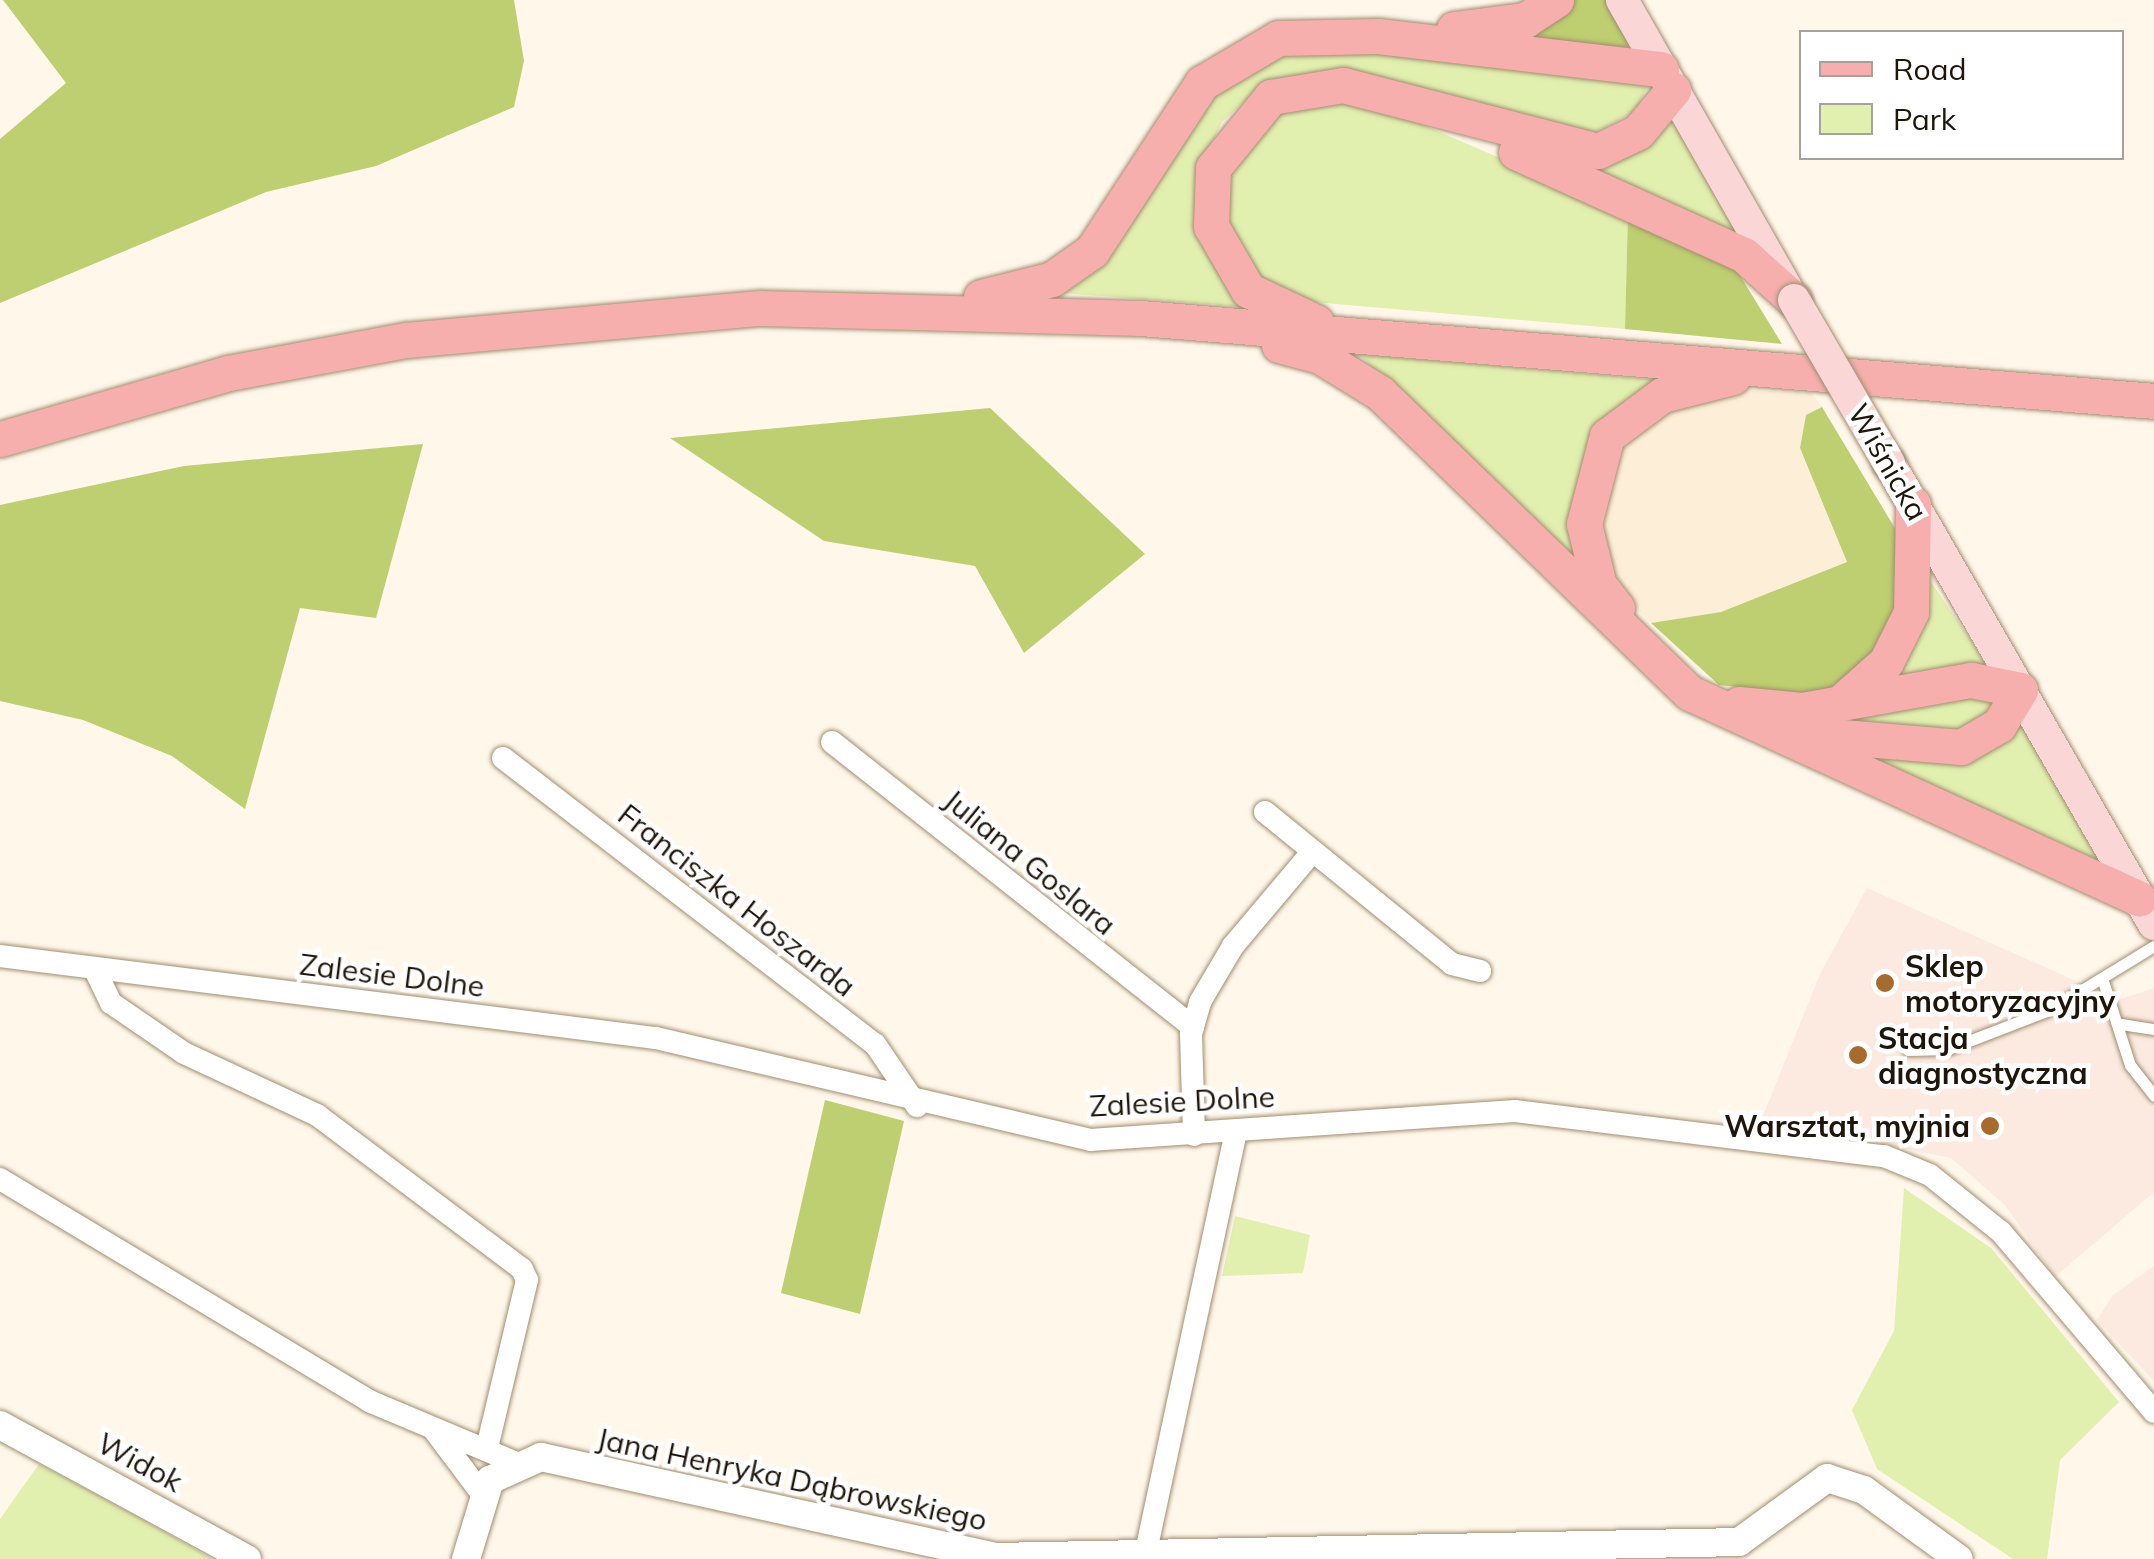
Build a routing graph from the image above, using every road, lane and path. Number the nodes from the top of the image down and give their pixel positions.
1 (1556, 0) edge
2 (1622, 0) edge
3 (1378, 36) junction
4 (1667, 80) junction
5 (1424, 110) junction
6 (1794, 300) junction
7 (911, 307) junction
8 (1206, 324) junction
9 (1400, 340) junction
10 (1784, 369) junction
11 (2154, 402) edge
12 (0, 439) edge
13 (1913, 504) junction
14 (2020, 690) junction
15 (1836, 705) junction
16 (1762, 728) junction
17 (832, 742) dead end
18 (503, 758) dead end
19 (1265, 812) dead end
20 (1314, 851) junction
21 (2147, 911) edge
22 (2154, 946) edge
23 (0, 956) edge
24 (94, 968) junction
25 (1480, 971) dead end
26 (2102, 978) junction
27 (2121, 1024) junction
28 (1193, 1026) junction
29 (2154, 1029) edge
30 (1908, 1050) dead end
31 (2154, 1097) edge
32 (916, 1106) junction
33 (1236, 1131) junction
34 (1194, 1136) junction
35 (0, 1180) edge
36 (2154, 1412) edge
37 (0, 1425) edge
38 (434, 1430) junction
39 (488, 1444) junction
40 (514, 1462) junction
41 (482, 1494) junction
42 (1145, 1556) junction
43 (247, 1559) edge
44 (466, 1559) edge
45 (1958, 1559) edge

1 - 3 main road
2 - 4 main road, Wiśnicka
3 - 4 main road
3 - 7 main road
4 - 5 main road
4 - 6 main road, Wiśnicka
5 - 6 main road
5 - 9 main road
6 - 13 main road, Wiśnicka, bridge
7 - 8 main road
7 - 12 main road
8 - 9 main road
8 - 16 main road
9 - 10 main road
10 - 11 main road
10 - 15 main road
13 - 14 main road, Wiśnicka
13 - 15 main road
14 - 15 main road
14 - 16 main road
14 - 21 main road, Wiśnicka
16 - 21 main road
17 - 28 street, Juliana Goslara
18 - 32 street, Franciszka Hoszarda
19 - 20 street
20 - 25 street
20 - 28 street
22 - 26 lane
23 - 24 street, Zalesie Dolne
24 - 32 street, Zalesie Dolne
24 - 39 street
26 - 27 lane
26 - 30 lane
27 - 29 lane
27 - 31 lane
28 - 34 street
32 - 34 street, Zalesie Dolne
33 - 34 street, Zalesie Dolne
33 - 36 street, Zalesie Dolne
33 - 42 street
35 - 38 street
37 - 43 street, Widok
38 - 39 street
38 - 41 street
39 - 40 street
40 - 41 street
40 - 42 street, Jana Henryka Dąbrowskiego
41 - 44 street
42 - 45 street, Jana Henryka Dąbrowskiego

